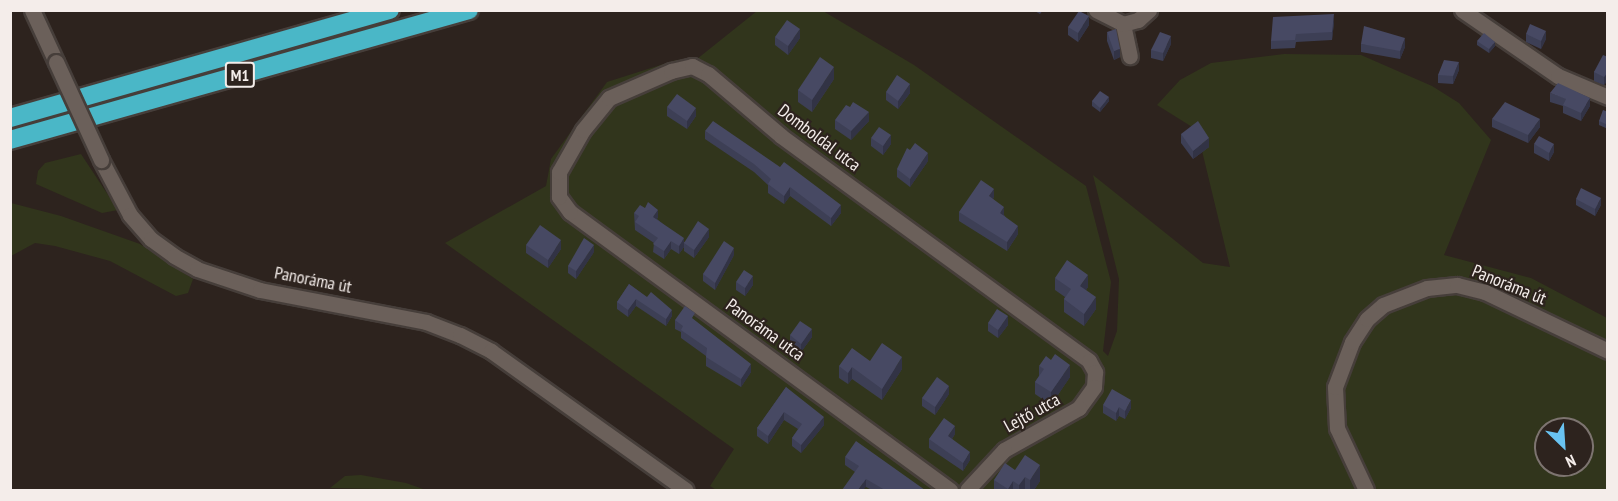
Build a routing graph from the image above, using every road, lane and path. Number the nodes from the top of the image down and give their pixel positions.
1 (32, 10) edge
2 (390, 10) edge
3 (469, 10) edge
4 (1096, 10) edge
5 (1149, 10) edge
6 (1462, 10) edge
7 (1123, 24) junction
8 (1130, 56) dead end
9 (1608, 97) edge
10 (10, 118) edge
11 (10, 140) edge
12 (559, 197) joint
13 (1608, 351) edge
14 (1089, 361) joint
15 (686, 490) edge
16 (950, 490) edge
17 (967, 490) edge
18 (1366, 490) edge

1 - 15 street, Panoráma út, bridge
2 - 10 highway, M1
3 - 11 highway, M1
4 - 7 street
5 - 7 street
6 - 9 street
7 - 8 street
12 - 14 street, Domboldal utca
12 - 16 street, Panoráma utca
13 - 18 street, Panoráma út
14 - 17 street, Lejtő utca

